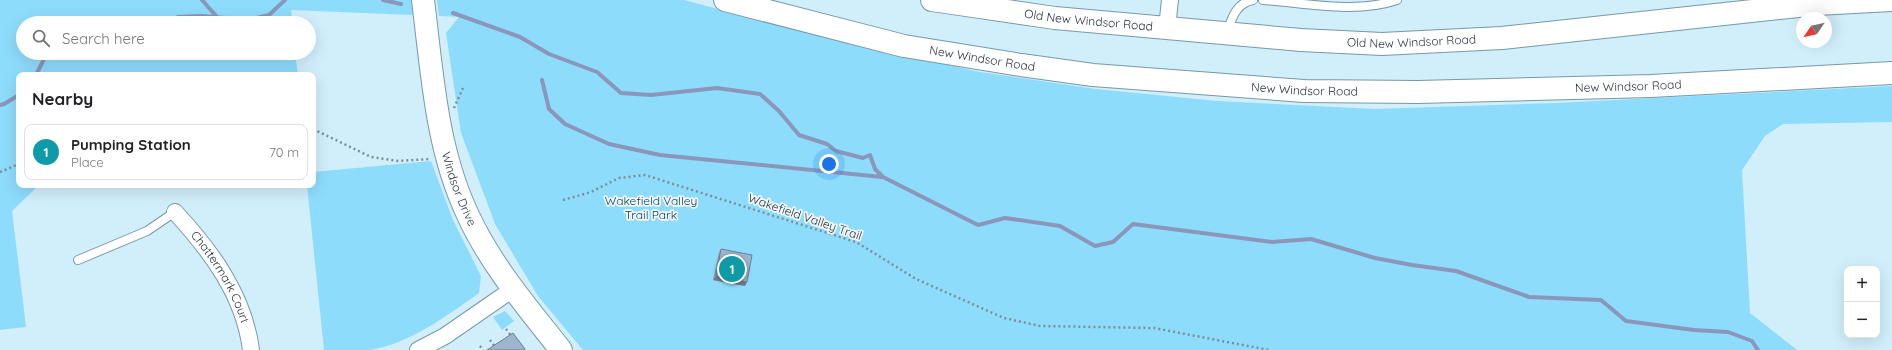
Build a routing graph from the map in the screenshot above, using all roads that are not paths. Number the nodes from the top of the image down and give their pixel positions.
1 (423, 0) edge
2 (725, 0) edge
3 (932, 0) edge
4 (1170, 0) edge
5 (1253, 0) edge
6 (1263, 0) edge
7 (1397, 0) edge
8 (1892, 0) edge
9 (1167, 28) junction
10 (1227, 33) junction
11 (1892, 73) edge
12 (175, 212) joint
13 (78, 260) dead end
14 (512, 289) junction
15 (251, 350) edge
16 (418, 350) edge
17 (561, 350) edge

1 - 14 street, Windsor Drive
2 - 11 street, New Windsor Road
3 - 9 street, Old New Windsor Road
4 - 9 street
5 - 10 lane
6 - 7 lane
8 - 10 street, Old New Windsor Road
9 - 10 street, Old New Windsor Road
12 - 13 lane
12 - 15 street, Chattermark Court
14 - 16 street
14 - 17 street, Windsor Drive

